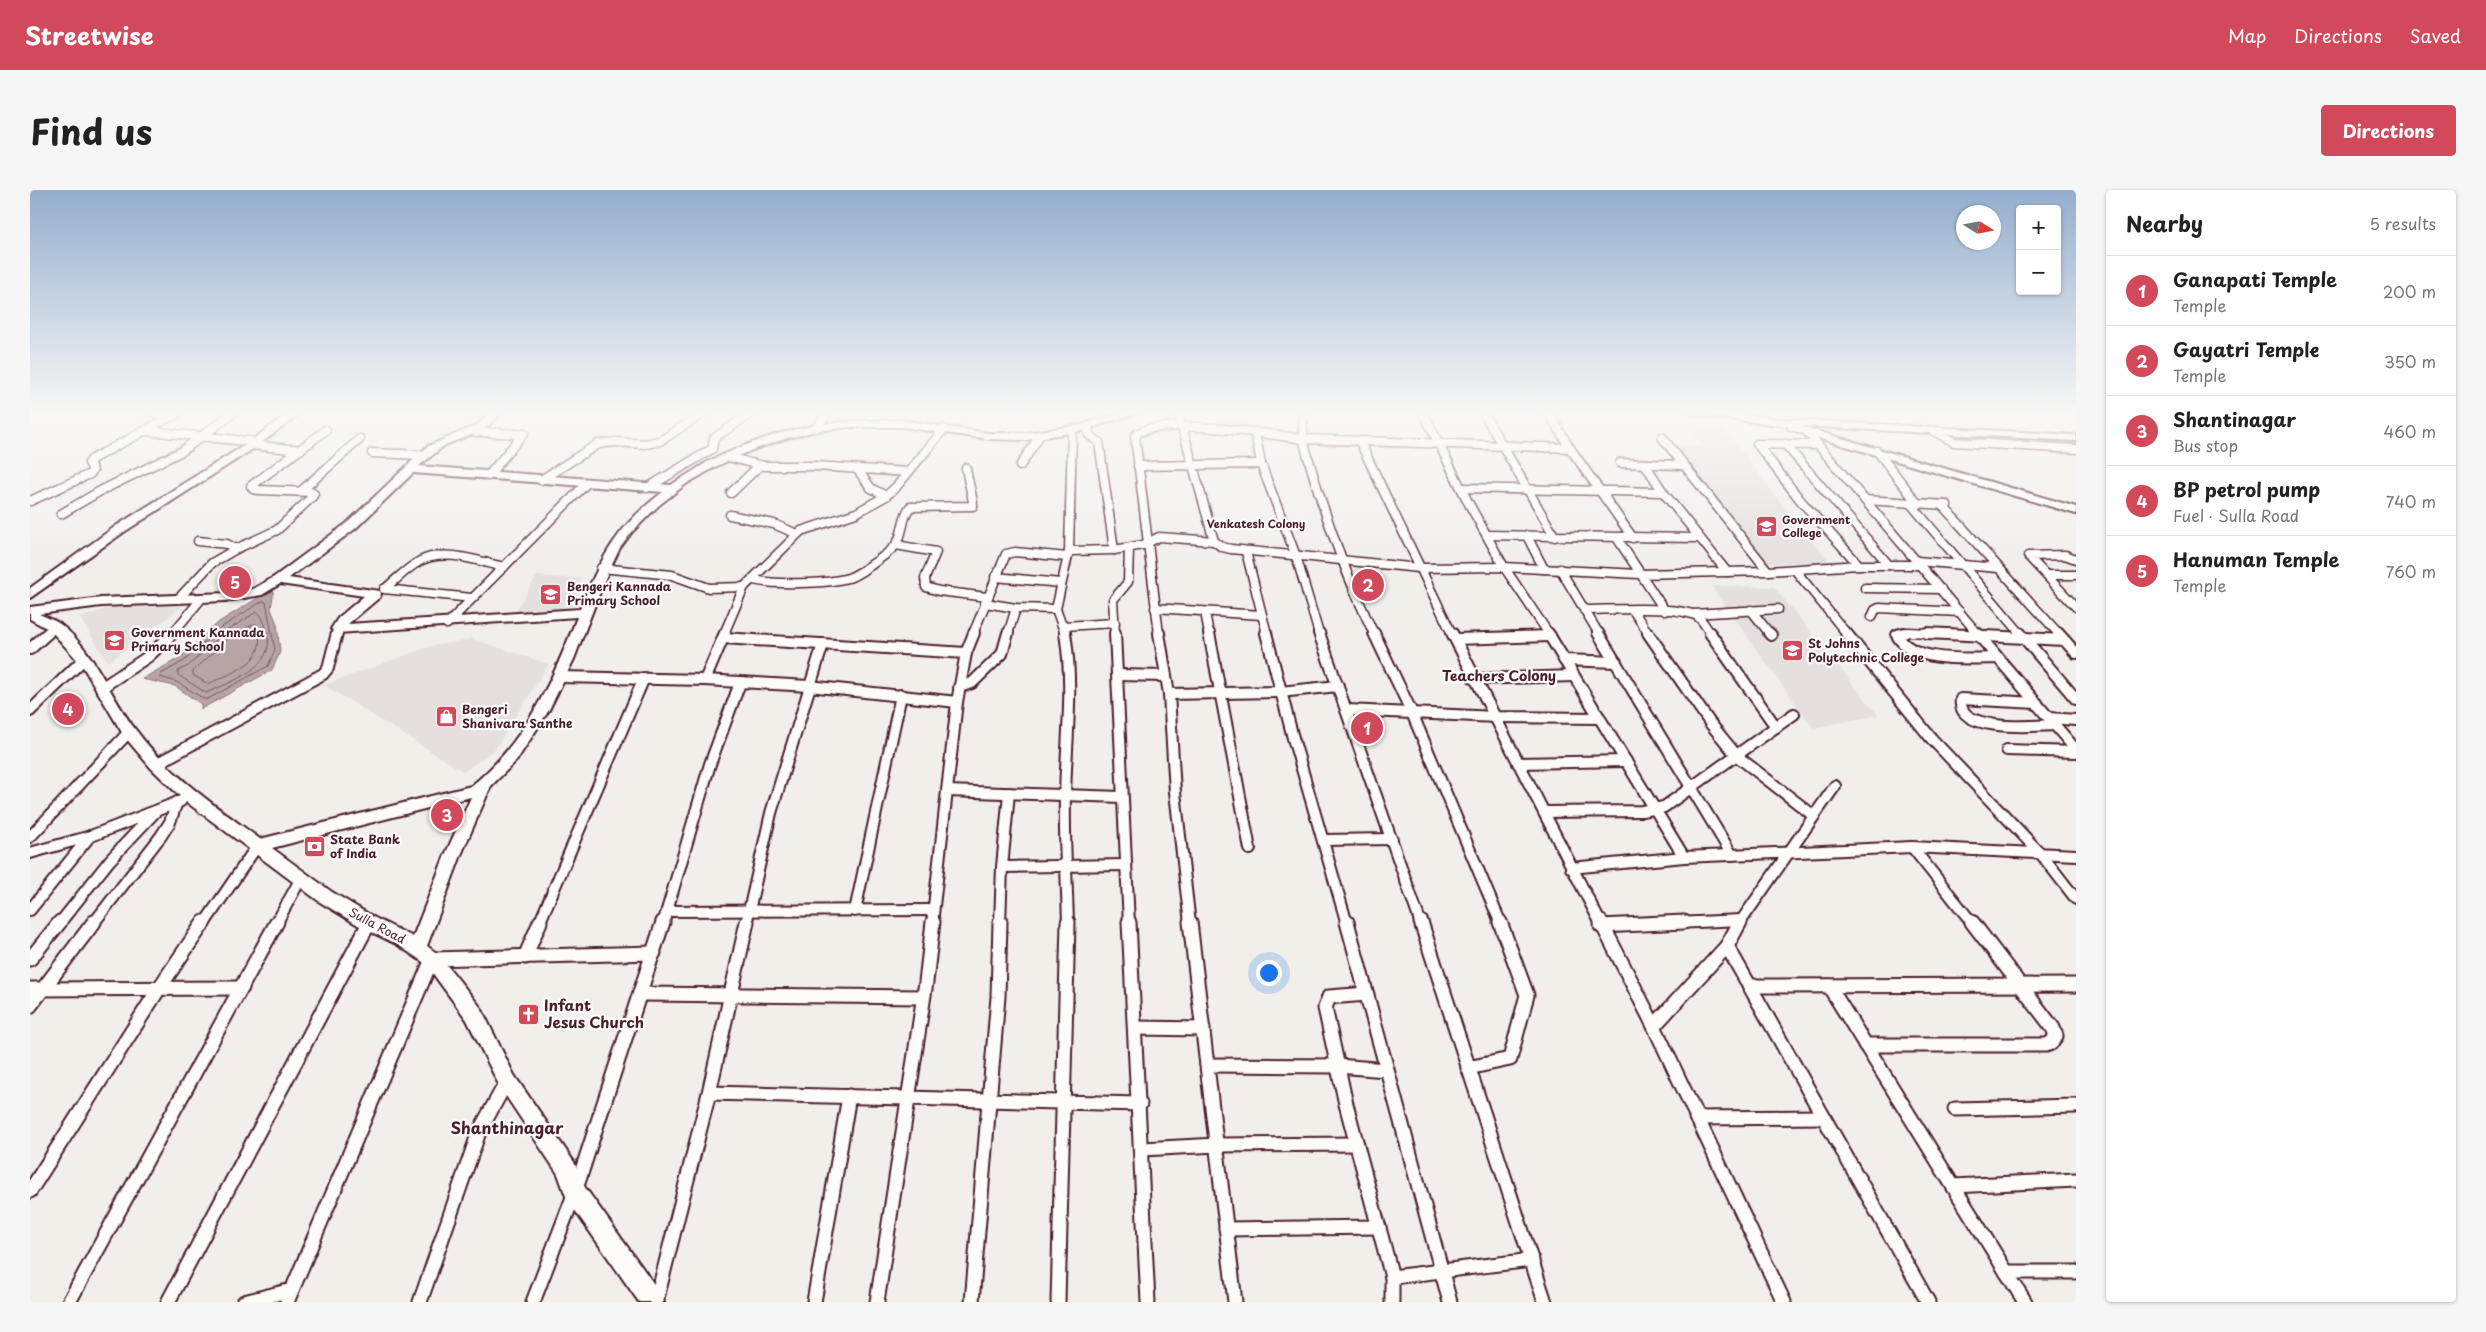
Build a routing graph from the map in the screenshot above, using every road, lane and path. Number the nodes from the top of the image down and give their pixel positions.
1 (90, 464) edge
2 (154, 464) edge
3 (221, 464) edge
4 (282, 464) edge
5 (332, 464) edge
6 (415, 464) edge
7 (498, 464) edge
8 (567, 464) edge
9 (687, 464) edge
10 (716, 464) edge
11 (753, 464) edge
12 (915, 464) edge
13 (1072, 464) edge
14 (1102, 464) edge
15 (1261, 464) joint
16 (1310, 464) edge
17 (1370, 464) edge
18 (1449, 464) edge
19 (1513, 464) edge
20 (1581, 464) edge
21 (1646, 464) joint
22 (1772, 464) edge
23 (1802, 464) edge
24 (1834, 464) edge
25 (1886, 464) edge
26 (1919, 464) edge
27 (1194, 465) junction
28 (1682, 465) joint
29 (760, 466) junction
30 (1138, 466) joint
31 (966, 468) dead end
32 (410, 469) junction
33 (858, 469) junction
34 (908, 472) junction
35 (488, 476) junction
36 (541, 480) junction
37 (587, 483) junction
38 (647, 488) junction
39 (1461, 488) junction
40 (673, 489) junction
41 (1528, 489) junction
42 (301, 491) junction
43 (1600, 491) junction
44 (1663, 492) junction
45 (731, 493) dead end
46 (886, 496) junction
47 (1865, 500) junction
48 (30, 501) edge
49 (1914, 504) junction
50 (1942, 505) junction
51 (1952, 506) dead end
52 (2076, 512) edge
53 (61, 514) dead end
54 (730, 515) dead end
55 (797, 534) junction
56 (1487, 535) junction
57 (1527, 536) junction
58 (1555, 537) junction
59 (1617, 538) junction
60 (1633, 538) junction
61 (1698, 538) junction
62 (1214, 540) junction
63 (198, 541) dead end
64 (1149, 542) junction
65 (896, 545) junction
66 (1129, 548) junction
67 (236, 549) junction
68 (1114, 550) junction
69 (1246, 552) junction
70 (1068, 554) junction
71 (1296, 556) junction
72 (2076, 559) edge
73 (1346, 562) junction
74 (1919, 563) junction
75 (1960, 564) junction
76 (1860, 565) junction
77 (1890, 565) junction
78 (504, 567) junction
79 (1504, 567) junction
80 (601, 568) junction
81 (1419, 568) junction
82 (1998, 568) junction
83 (1544, 569) junction
84 (1560, 569) junction
85 (1794, 570) junction
86 (1768, 571) junction
87 (1727, 572) junction
88 (1639, 574) junction
89 (2046, 575) junction
90 (2076, 576) edge
91 (995, 578) junction
92 (278, 580) junction
93 (753, 580) junction
94 (1061, 582) junction
95 (744, 587) junction
96 (1865, 588) dead end
97 (1941, 589) junction
98 (381, 591) junction
99 (30, 594) edge
100 (202, 598) junction
101 (472, 598) junction
102 (178, 599) junction
103 (986, 600) junction
104 (2075, 604) edge
105 (1016, 608) junction
106 (1155, 608) junction
107 (1778, 609) dead end
108 (1056, 610) junction
109 (1584, 610) junction
110 (1751, 610) junction
111 (1665, 611) junction
112 (1205, 612) junction
113 (1634, 612) junction
114 (1960, 612) junction
115 (30, 613) edge
116 (586, 613) junction
117 (1694, 614) junction
118 (1260, 615) junction
119 (1872, 617) dead end
120 (447, 624) junction
121 (1115, 624) junction
122 (1064, 626) junction
123 (55, 627) junction
124 (338, 630) junction
125 (1771, 635) dead end
126 (1980, 635) junction
127 (1550, 636) junction
128 (2022, 637) junction
129 (723, 638) junction
130 (1456, 639) junction
131 (2064, 640) junction
132 (823, 644) junction
133 (30, 650) edge
134 (966, 654) junction
135 (2076, 654) edge
136 (1999, 658) junction
137 (84, 659) junction
138 (1564, 660) junction
139 (1616, 662) junction
140 (1118, 675) junction
141 (560, 676) junction
142 (1165, 676) junction
143 (1574, 676) junction
144 (644, 678) junction
145 (1474, 679) junction
146 (705, 680) junction
147 (740, 683) junction
148 (809, 686) junction
149 (1338, 686) junction
150 (959, 687) junction
151 (101, 688) junction
152 (1280, 692) junction
153 (901, 694) junction
154 (1169, 694) junction
155 (1221, 694) junction
156 (2076, 699) edge
157 (957, 702) junction
158 (2037, 703) junction
159 (30, 710) edge
160 (1347, 710) junction
161 (1412, 713) junction
162 (1794, 714) dead end
163 (1496, 717) junction
164 (1600, 718) junction
165 (2076, 720) edge
166 (2052, 721) junction
167 (1776, 727) junction
168 (129, 732) junction
169 (2007, 750) dead end
170 (2076, 751) edge
171 (1737, 756) junction
172 (1626, 761) junction
173 (1518, 763) junction
174 (156, 764) junction
175 (484, 785) junction
176 (1834, 786) dead end
177 (1690, 787) junction
178 (947, 791) junction
179 (1009, 793) junction
180 (1065, 796) junction
181 (1122, 797) junction
182 (184, 800) junction
183 (1655, 810) junction
184 (156, 811) junction
185 (1544, 812) junction
186 (1814, 816) junction
187 (91, 836) junction
188 (30, 837) edge
189 (1392, 839) junction
190 (1324, 840) junction
191 (257, 846) junction
192 (1912, 846) junction
193 (1250, 849) dead end
194 (1790, 850) junction
195 (30, 853) edge
196 (2041, 854) junction
197 (1732, 855) junction
198 (2076, 855) edge
199 (1684, 856) junction
200 (1126, 865) junction
201 (1002, 867) junction
202 (1066, 867) junction
203 (1571, 868) junction
204 (302, 878) junction
205 (2076, 899) edge
206 (30, 910) edge
207 (933, 910) junction
208 (750, 911) junction
209 (855, 911) junction
210 (667, 912) junction
211 (1741, 920) junction
212 (369, 923) junction
213 (1601, 926) junction
214 (1727, 946) junction
215 (654, 953) junction
216 (424, 954) junction
217 (524, 957) junction
218 (30, 959) edge
219 (2021, 985) junction
220 (1751, 986) junction
221 (1829, 986) junction
222 (2076, 986) edge
223 (160, 987) junction
224 (242, 988) junction
225 (36, 989) edge
226 (641, 994) junction
227 (732, 994) junction
228 (1367, 994) junction
229 (923, 997) junction
230 (30, 1006) edge
231 (1654, 1026) junction
232 (1135, 1028) junction
233 (1203, 1029) junction
234 (1865, 1045) junction
235 (1208, 1065) junction
236 (1338, 1066) junction
237 (1468, 1068) junction
238 (1386, 1070) junction
239 (507, 1081) junction
240 (709, 1093) junction
241 (849, 1096) junction
242 (908, 1097) junction
243 (988, 1098) junction
244 (1063, 1101) junction
245 (1140, 1104) junction
246 (2076, 1106) edge
247 (1954, 1109) dead end
248 (1824, 1117) junction
249 (1696, 1118) junction
250 (1357, 1144) junction
251 (1217, 1145) junction
252 (1142, 1149) junction
253 (2076, 1180) edge
254 (1953, 1186) junction
255 (30, 1191) edge
256 (575, 1192) junction
257 (1379, 1227) junction
258 (1226, 1229) junction
259 (1532, 1260) junction
260 (1442, 1272) junction
261 (2006, 1272) junction
262 (2076, 1272) edge
263 (1392, 1277) junction
264 (290, 1296) edge
265 (69, 1302) edge
266 (168, 1302) edge
267 (244, 1302) edge
268 (420, 1302) edge
269 (533, 1302) edge
270 (655, 1302) edge
271 (814, 1302) edge
272 (877, 1302) edge
273 (972, 1302) edge
274 (1058, 1302) edge
275 (1148, 1302) edge
276 (1235, 1302) edge
277 (1392, 1302) edge
278 (1450, 1302) edge
279 (1545, 1302) edge
280 (1784, 1302) edge
281 (1928, 1302) edge
282 (2025, 1302) edge

1 - 48 street
2 - 53 street
3 - 99 main road
4 - 42 street
5 - 42 street
6 - 32 main road
7 - 35 street
8 - 36 street
9 - 38 street
10 - 40 main road
11 - 29 street
12 - 34 street
13 - 70 street
14 - 68 street
15 - 27 street
15 - 71 street
16 - 73 street
17 - 81 street
18 - 39 street
19 - 41 street
20 - 43 street
21 - 28 street
21 - 44 street
22 - 76 street
23 - 77 street
24 - 47 street
25 - 49 street
26 - 52 main road
27 - 30 street
27 - 62 street
28 - 86 street
29 - 33 street
29 - 45 street
30 - 64 street
31 - 65 street
32 - 35 main road
32 - 92 main road
33 - 34 street
33 - 46 street
34 - 46 street
35 - 36 main road
36 - 37 main road
37 - 38 main road
37 - 78 street
38 - 40 main road
39 - 41 street
39 - 56 street
40 - 80 main road
41 - 43 street
41 - 58 street
42 - 67 street
43 - 44 street
43 - 60 street
44 - 61 street
46 - 55 street
47 - 49 street
47 - 74 street
49 - 50 street
49 - 75 street
50 - 51 street
50 - 82 street
54 - 55 street
55 - 93 street
56 - 57 street
56 - 79 street
57 - 58 street
57 - 83 street
58 - 59 street
59 - 60 street
59 - 88 street
60 - 61 street
61 - 87 street
62 - 64 street
62 - 69 street
63 - 67 street
64 - 66 street
64 - 106 street
65 - 93 street
65 - 103 street
66 - 68 street
66 - 121 street
67 - 102 street
68 - 70 street
69 - 71 street
69 - 118 street
70 - 91 street
70 - 94 street
71 - 73 street
71 - 149 street
72 - 89 street
73 - 81 street
73 - 161 street
74 - 75 street
74 - 77 street
74 - 97 street
75 - 82 street
75 - 128 street
76 - 77 street
76 - 85 street
78 - 98 street
78 - 101 street
79 - 81 street
79 - 83 street
79 - 127 street
80 - 95 street
80 - 116 main road
81 - 130 street
82 - 131 street
83 - 84 street
84 - 88 street
84 - 109 street
85 - 86 street
85 - 196 street
86 - 87 street
87 - 88 street
88 - 111 street
89 - 90 street
89 - 104 street
91 - 94 street
91 - 103 street
92 - 98 main road
92 - 100 main road
93 - 95 street
94 - 108 street
95 - 129 street
96 - 97 street
97 - 114 street
98 - 101 street
98 - 124 main road
100 - 102 main road
100 - 151 street
101 - 120 street
102 - 115 main road
103 - 105 street
103 - 134 street
105 - 108 street
105 - 150 street
106 - 112 street
106 - 142 street
107 - 110 street
108 - 122 street
109 - 113 street
109 - 139 street
110 - 117 street
110 - 125 street
111 - 113 street
111 - 117 street
112 - 118 street
112 - 155 street
113 - 171 street
114 - 119 street
114 - 126 street
115 - 123 main road, Sulla Road
116 - 120 main road
116 - 141 main road
117 - 167 street
118 - 152 street
120 - 124 main road
121 - 122 street
121 - 140 street
122 - 180 street
123 - 133 street
123 - 137 main road, Sulla Road
124 - 174 street
126 - 128 street
126 - 136 street
126 - 136 street
127 - 130 street
127 - 138 street
128 - 131 street
128 - 156 street
129 - 132 street
129 - 146 street
130 - 145 street
131 - 135 street
132 - 134 street
132 - 148 street
134 - 150 street
136 - 158 street
137 - 151 main road, Sulla Road
137 - 159 street
138 - 139 street
138 - 143 street
139 - 177 street
140 - 142 street
140 - 181 street
141 - 144 street
141 - 175 main road
142 - 154 street
143 - 145 street
143 - 164 street
144 - 146 street
144 - 217 street
145 - 163 street
146 - 147 street
147 - 148 street
147 - 210 street
148 - 153 street
148 - 208 street
149 - 152 street
149 - 160 street
150 - 157 street
151 - 168 main road, Sulla Road
152 - 155 street
152 - 190 street
153 - 157 street
153 - 209 street
154 - 155 street
154 - 233 street
155 - 193 street
157 - 178 street
158 - 166 street
158 - 166 street
160 - 161 street
160 - 189 street
161 - 163 street
161 - 237 street
162 - 167 street
163 - 164 street
163 - 173 street
164 - 172 street
165 - 166 street
166 - 170 street
167 - 171 street
168 - 174 main road, Sulla Road
168 - 188 street
169 - 170 street
171 - 177 street
171 - 186 street
172 - 173 street
172 - 183 street
173 - 185 street
174 - 182 main road, Sulla Road
175 - 191 main road
175 - 216 main road
176 - 186 street
177 - 183 street
177 - 197 street
178 - 179 street
178 - 207 street
179 - 180 street
179 - 201 street
180 - 181 street
180 - 202 street
181 - 200 street
182 - 184 street
182 - 191 main road, Sulla Road
182 - 225 street
183 - 185 street
183 - 199 street
184 - 187 street
184 - 218 street
185 - 203 street
186 - 194 street
187 - 195 street
187 - 206 street
189 - 190 street
189 - 237 street
190 - 228 street
191 - 204 main road, Sulla Road
191 - 223 street
192 - 194 street
192 - 196 street
192 - 219 street
194 - 197 street
194 - 211 street
196 - 198 street
196 - 205 street
197 - 199 street
199 - 203 street
200 - 202 street
200 - 232 street
201 - 202 street
201 - 243 street
202 - 244 street
203 - 213 street
204 - 212 main road, Sulla Road
204 - 224 street
207 - 209 street
207 - 229 street
208 - 209 street
208 - 210 street
208 - 227 street
210 - 215 street
211 - 213 street
211 - 214 street
212 - 216 main road, Sulla Road
212 - 266 street
213 - 231 street
214 - 220 street
214 - 231 street
215 - 217 street
215 - 226 street
216 - 217 street
216 - 239 main road, Sulla Road
216 - 264 street
219 - 221 street
219 - 222 street
219 - 234 street
220 - 221 street
220 - 248 street
221 - 234 street
223 - 224 street
223 - 225 street
223 - 255 street
224 - 265 street
225 - 230 street
226 - 227 street
226 - 256 street
227 - 229 street
227 - 240 street
228 - 236 street
228 - 238 street
229 - 242 street
231 - 249 street
232 - 233 street
232 - 245 street
233 - 235 street
234 - 254 street
235 - 236 street
235 - 251 street
236 - 238 street
236 - 250 street
237 - 259 street
238 - 260 street
239 - 256 main road, Sulla Road
239 - 268 street
240 - 241 street
240 - 270 street
241 - 242 street
241 - 271 street
242 - 243 street
242 - 272 street
243 - 244 street
243 - 273 street
244 - 245 street
244 - 274 street
245 - 252 street
246 - 247 street
248 - 249 street
248 - 281 street
249 - 280 street
250 - 251 street
250 - 257 street
251 - 252 street
251 - 258 street
252 - 275 street
253 - 254 street
254 - 261 street
256 - 269 street
256 - 270 main road, Sulla Road
257 - 258 street
257 - 263 street
258 - 276 street
259 - 260 street
259 - 279 street
260 - 263 street
260 - 278 street
261 - 262 street
261 - 282 street
263 - 277 street
264 - 267 street

